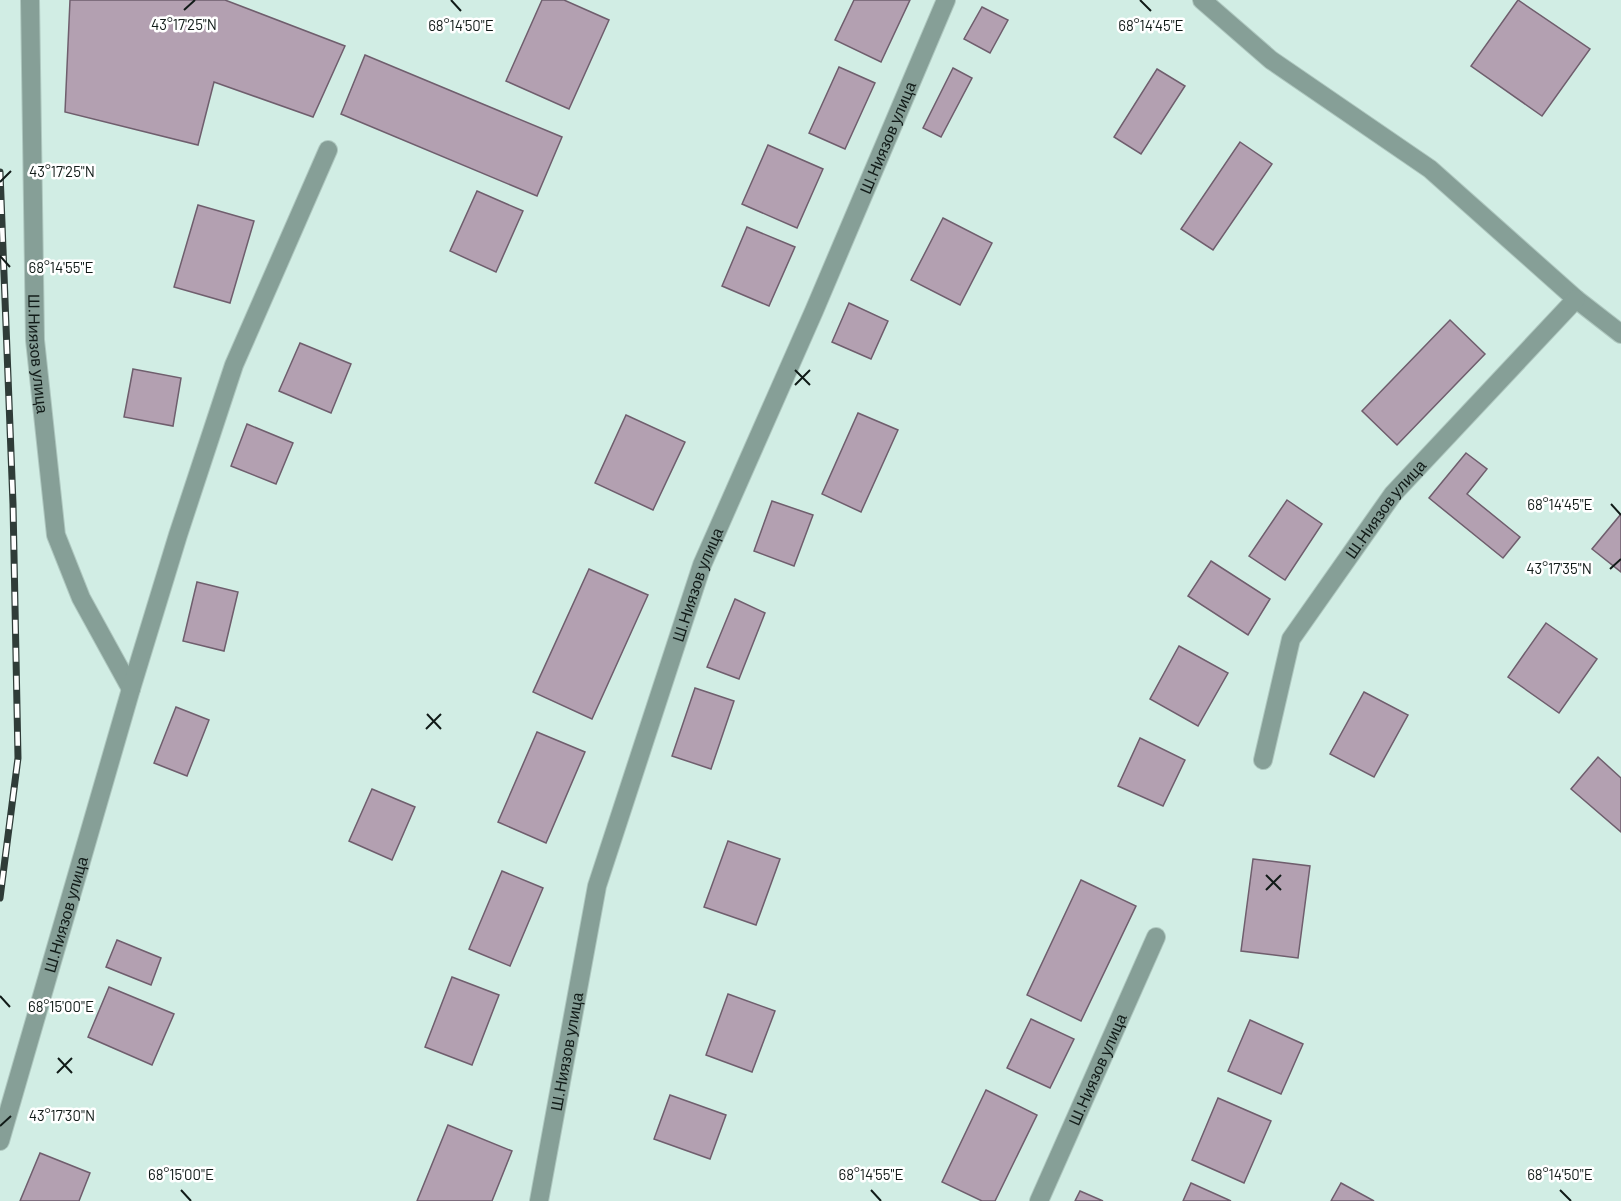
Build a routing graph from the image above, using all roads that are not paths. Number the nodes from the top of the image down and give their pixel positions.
1 (30, 0) edge
2 (946, 0) edge
3 (1202, 0) edge
4 (328, 150) dead end
5 (1576, 299) junction
6 (1621, 334) edge
7 (132, 689) junction
8 (1263, 760) dead end
9 (1156, 937) dead end
10 (0, 1141) edge
11 (539, 1201) edge
12 (1039, 1201) edge

1 - 7 street, Ш.Ниязов улица
2 - 11 street, Ш.Ниязов улица
3 - 5 street
4 - 7 street, Ш.Ниязов улица
5 - 6 street
5 - 8 street, Ш.Ниязов улица
7 - 10 street, Ш.Ниязов улица
9 - 12 street, Ш.Ниязов улица

